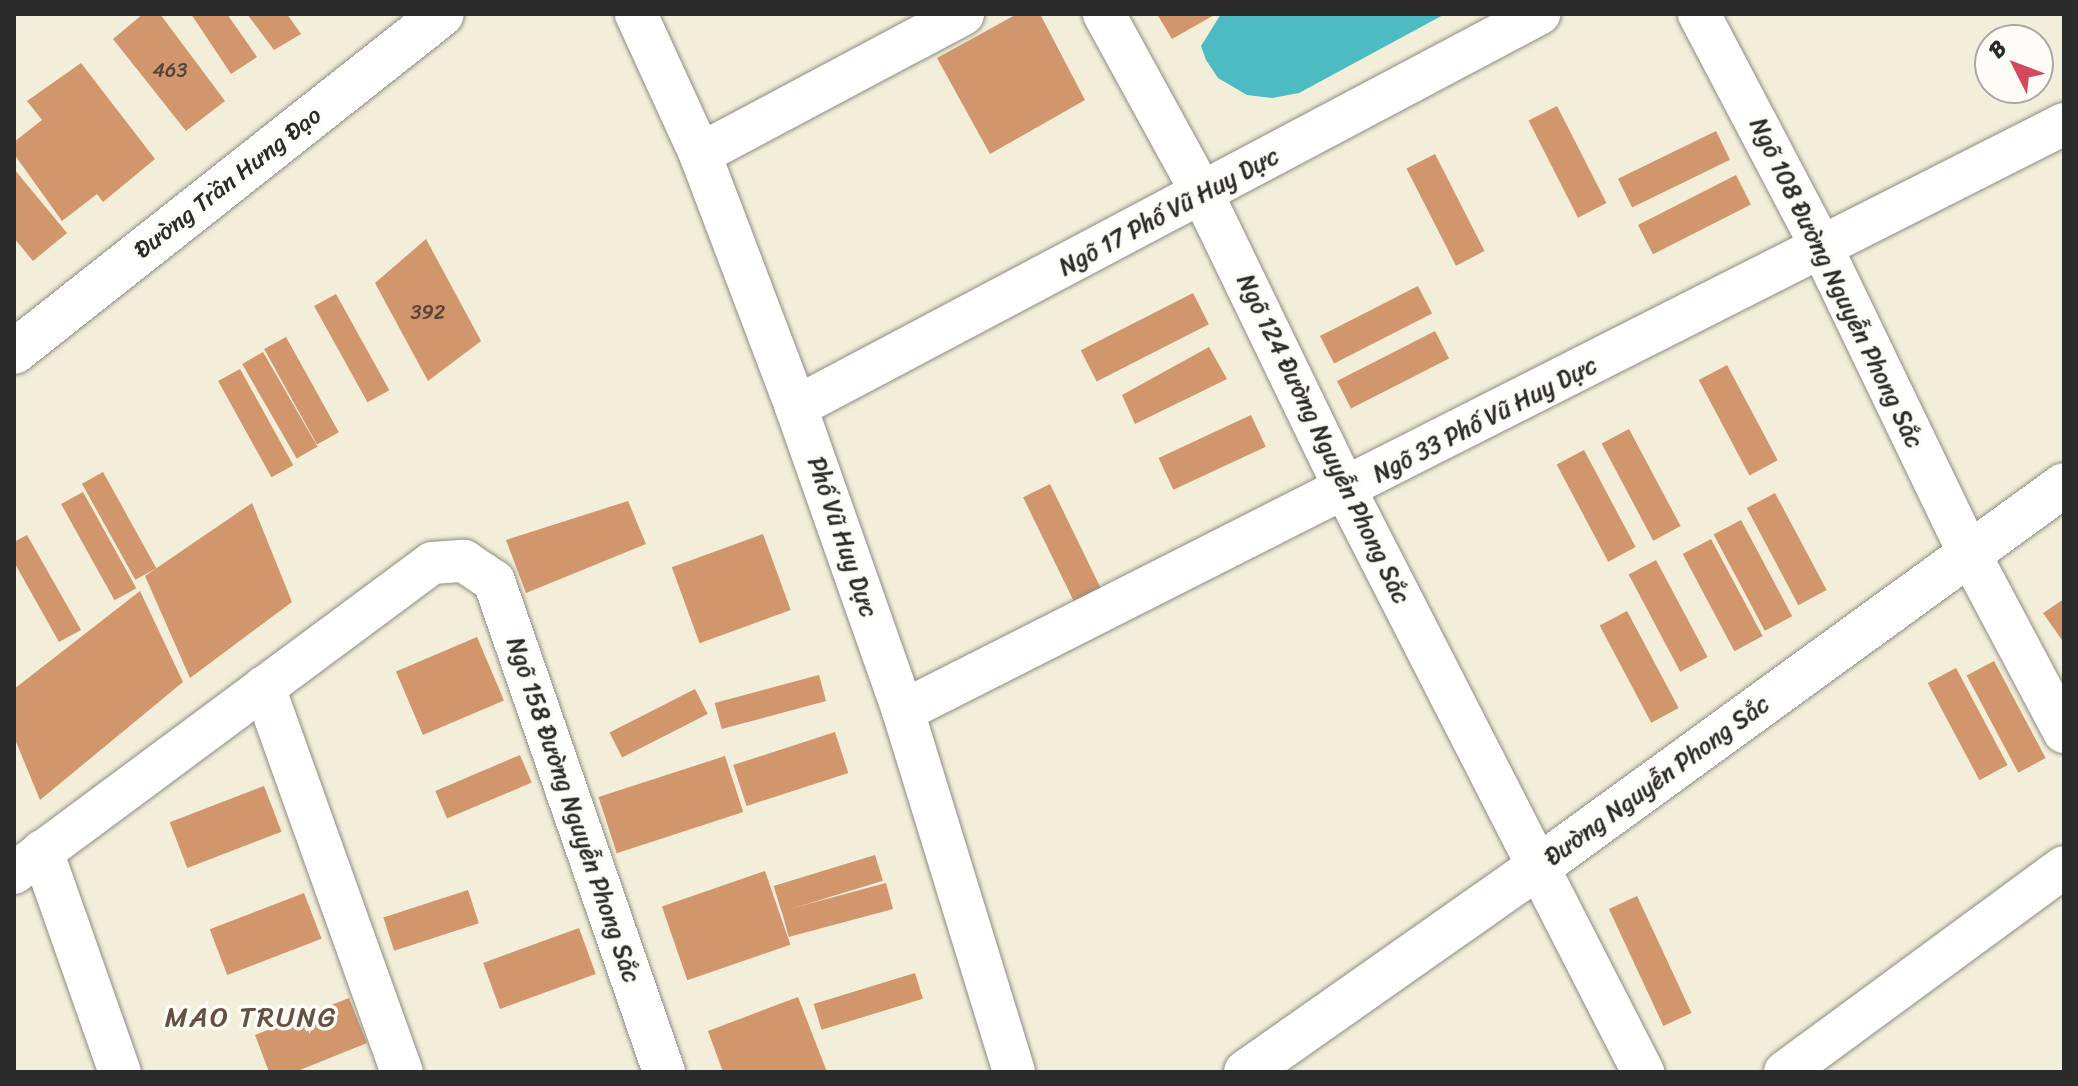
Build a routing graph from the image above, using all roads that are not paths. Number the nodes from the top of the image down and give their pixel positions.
1 (442, 14) edge
2 (636, 14) edge
3 (963, 14) edge
4 (1104, 14) edge
5 (1539, 14) edge
6 (1699, 14) edge
7 (2064, 124) edge
8 (700, 154) junction
9 (1203, 195) junction
10 (1822, 248) junction
11 (14, 352) edge
12 (796, 407) junction
13 (2064, 485) edge
14 (1346, 491) junction
15 (1969, 553) junction
16 (264, 687) junction
17 (903, 711) junction
18 (2064, 732) edge
19 (28, 862) edge
20 (1541, 865) junction
21 (2064, 867) edge
22 (120, 1072) edge
23 (402, 1072) edge
24 (664, 1072) edge
25 (1014, 1072) edge
26 (1246, 1072) edge
27 (1643, 1072) edge
28 (1785, 1072) edge

1 - 11 main road, Đường Trần Hưng Đạo
2 - 8 street, Phố Vũ Huy Dực
3 - 8 street
4 - 9 street, Ngõ 124 Đường Nguyễn Phong Sắc
5 - 9 street, Ngõ 17 Phố Vũ Huy Dực
6 - 10 street, Ngõ 108 Đường Nguyễn Phong Sắc
7 - 10 street, Ngõ 33 Phố Vũ Huy Dực
8 - 12 street, Phố Vũ Huy Dực
9 - 12 street, Ngõ 17 Phố Vũ Huy Dực
9 - 14 street, Ngõ 124 Đường Nguyễn Phong Sắc
10 - 14 street, Ngõ 33 Phố Vũ Huy Dực
10 - 15 street, Ngõ 108 Đường Nguyễn Phong Sắc
12 - 17 street, Phố Vũ Huy Dực
13 - 15 main road, Đường Nguyễn Phong Sắc
14 - 17 street, Ngõ 33 Phố Vũ Huy Dực
14 - 20 street, Ngõ 124 Đường Nguyễn Phong Sắc
15 - 18 street, Ngõ 108 Đường Nguyễn Phong Sắc
15 - 20 main road, Đường Nguyễn Phong Sắc
16 - 19 street
16 - 23 street
16 - 24 street, Ngõ 158 Đường Nguyễn Phong Sắc
17 - 25 street, Phố Vũ Huy Dực
19 - 22 street
20 - 26 main road, Đường Nguyễn Phong Sắc
20 - 27 street, Ngõ 124 Đường Nguyễn Phong Sắc
21 - 28 street

